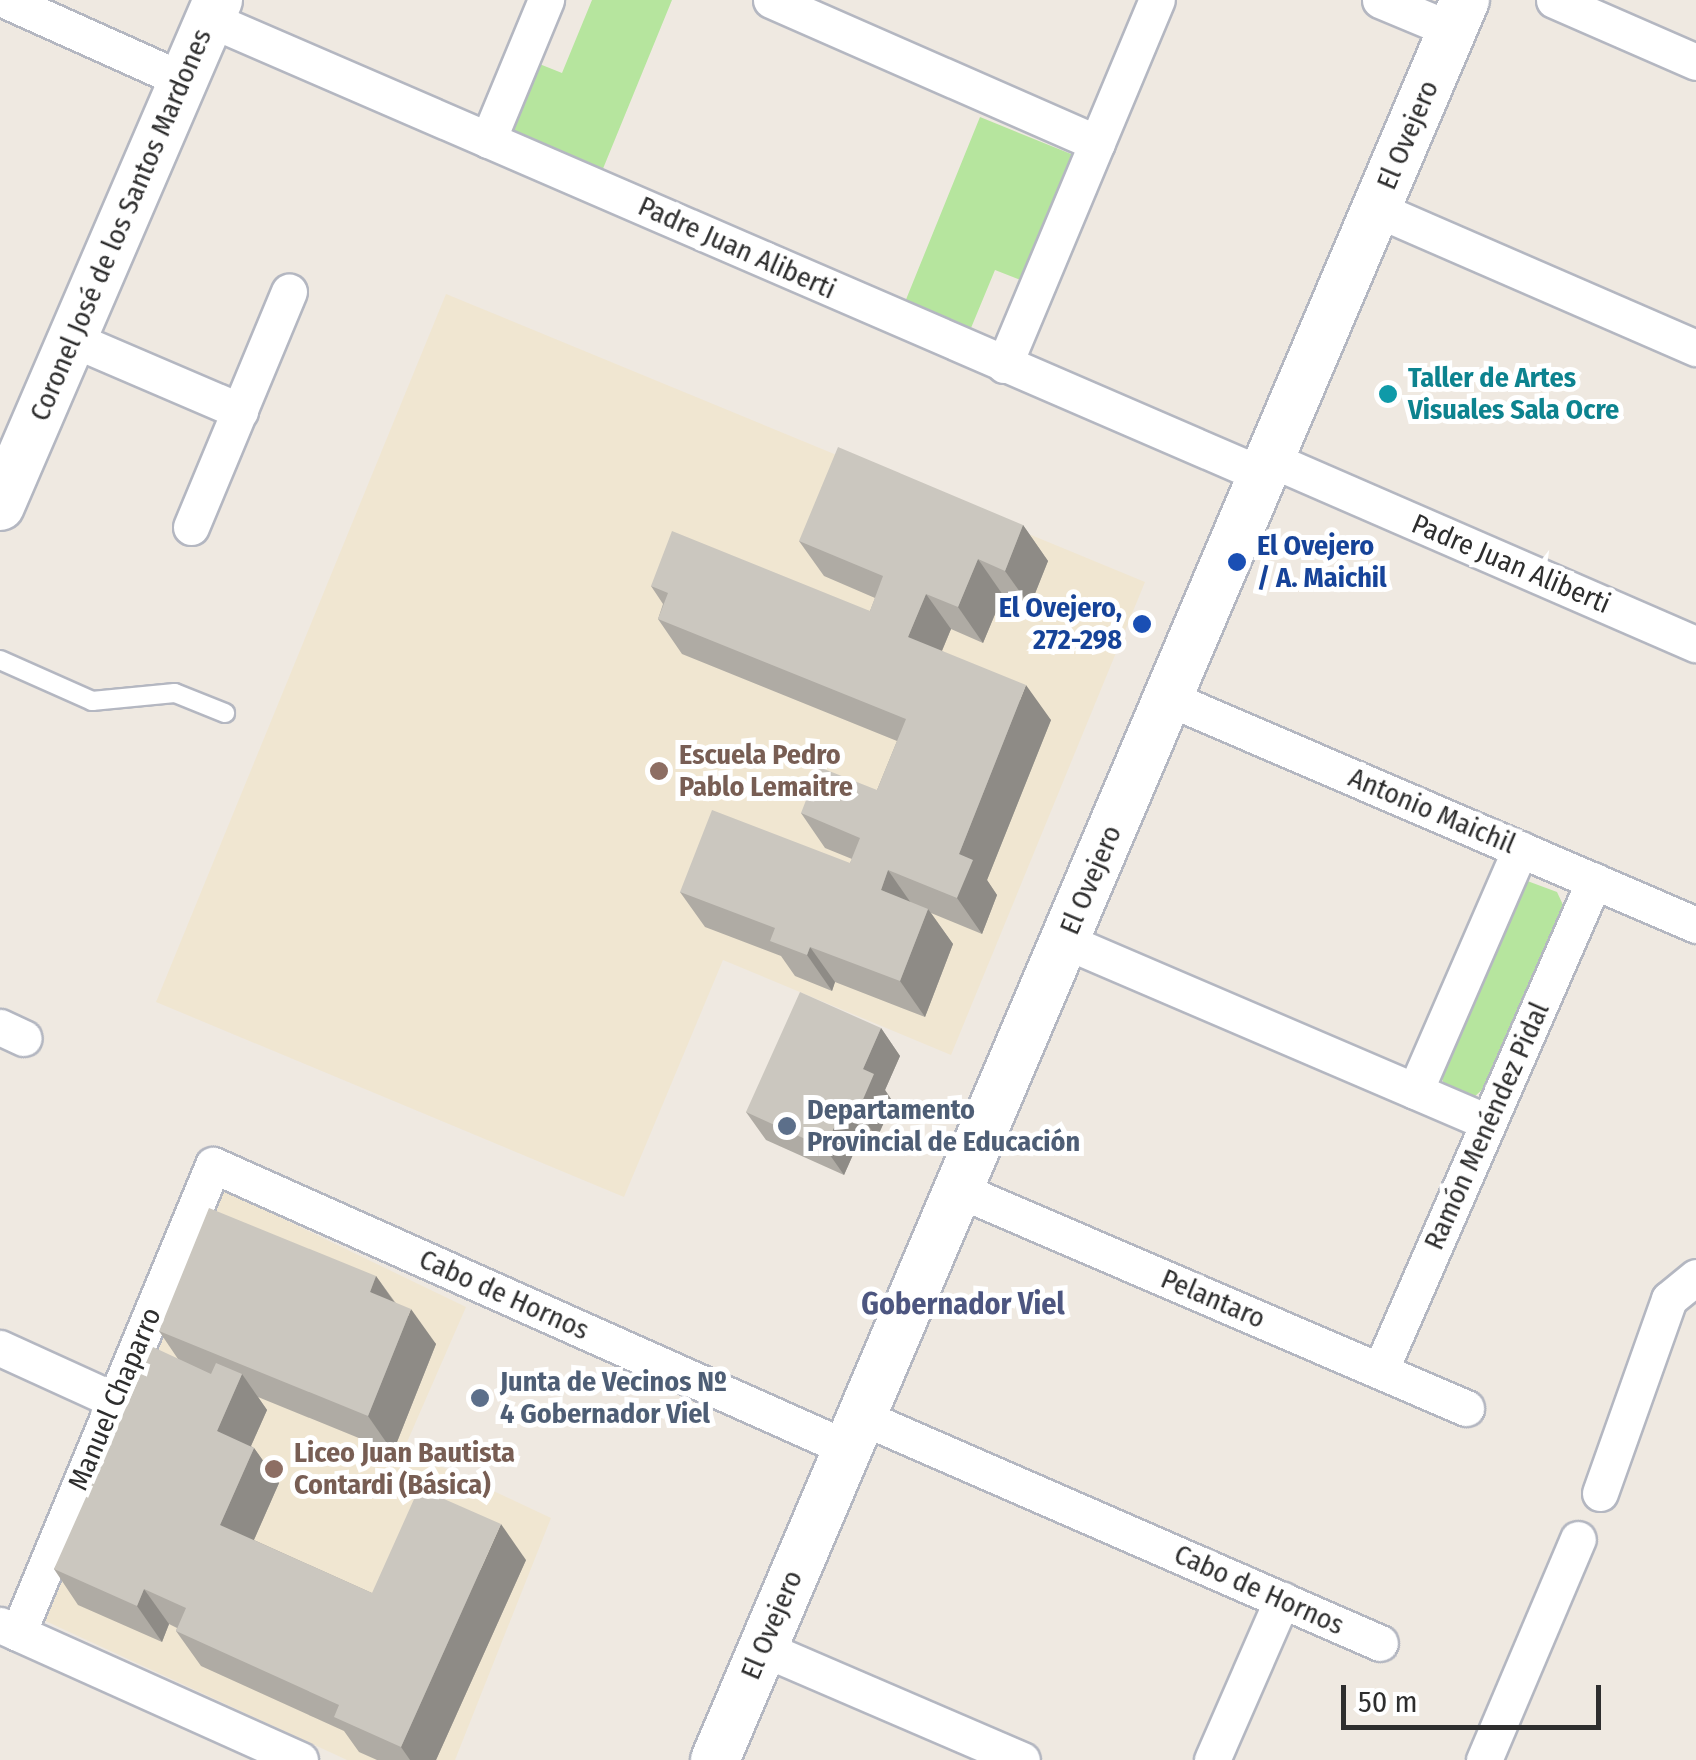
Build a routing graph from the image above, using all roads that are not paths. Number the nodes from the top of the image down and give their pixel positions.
1 (5, 0) edge
2 (546, 0) edge
3 (771, 0) edge
4 (1157, 0) edge
5 (1380, 0) edge
6 (1554, 0) edge
7 (213, 10) edge
8 (1459, 15) edge
9 (1696, 62) edge
10 (183, 80) junction
11 (488, 140) junction
12 (1097, 143) junction
13 (1376, 209) junction
14 (289, 292) dead end
15 (72, 339) junction
16 (1696, 348) edge
17 (1004, 365) junction
18 (240, 412) junction
19 (1268, 468) junction
20 (0, 506) edge
21 (192, 527) dead end
22 (1695, 643) edge
23 (0, 660) edge
24 (1168, 698) junction
25 (225, 713) dead end
26 (1520, 849) junction
27 (1594, 881) junction
28 (1696, 924) edge
29 (1065, 941) junction
30 (1414, 1090) junction
31 (1488, 1122) junction
32 (213, 1166) joint
33 (960, 1190) junction
34 (1696, 1277) edge
35 (0, 1348) edge
36 (1380, 1371) junction
37 (114, 1400) junction
38 (1466, 1408) dead end
39 (855, 1433) junction
40 (1600, 1493) dead end
41 (1578, 1539) dead end
42 (1282, 1600) junction
43 (9, 1629) edge
44 (1380, 1642) dead end
45 (762, 1648) junction
46 (300, 1760) edge
47 (715, 1760) edge
48 (1022, 1760) edge
49 (1212, 1760) edge
50 (1484, 1760) edge

1 - 10 street
2 - 11 street
3 - 12 street
4 - 12 street
5 - 8 street
6 - 9 street
7 - 10 street, Coronel José de los Santos Mardones
7 - 11 street, Padre Juan Aliberti
8 - 13 street, El Ovejero
10 - 15 street, Coronel José de los Santos Mardones
11 - 17 street, Padre Juan Aliberti
12 - 17 street
13 - 16 street
13 - 19 street, El Ovejero
14 - 18 street
15 - 18 street
15 - 20 street, Coronel José de los Santos Mardones
17 - 19 street, Padre Juan Aliberti
18 - 21 street
19 - 22 street, Padre Juan Aliberti
19 - 24 street, El Ovejero
23 - 25 lane
24 - 26 street, Antonio Maichil
24 - 29 street, El Ovejero
26 - 27 street, Antonio Maichil
26 - 30 street
27 - 28 street, Antonio Maichil
27 - 31 street, Ramón Menéndez Pidal
29 - 30 street
29 - 33 street, El Ovejero
30 - 31 street
31 - 36 street, Ramón Menéndez Pidal
32 - 37 street, Manuel Chaparro
32 - 39 street, Cabo de Hornos
33 - 36 street, Pelantaro
33 - 39 street, El Ovejero
34 - 40 street
35 - 37 street
36 - 38 street, Pelantaro
37 - 43 street, Manuel Chaparro
39 - 42 street, Cabo de Hornos
39 - 45 street, El Ovejero
41 - 50 street
42 - 44 street, Cabo de Hornos
42 - 49 street
43 - 46 street
45 - 47 street, El Ovejero
45 - 48 street

